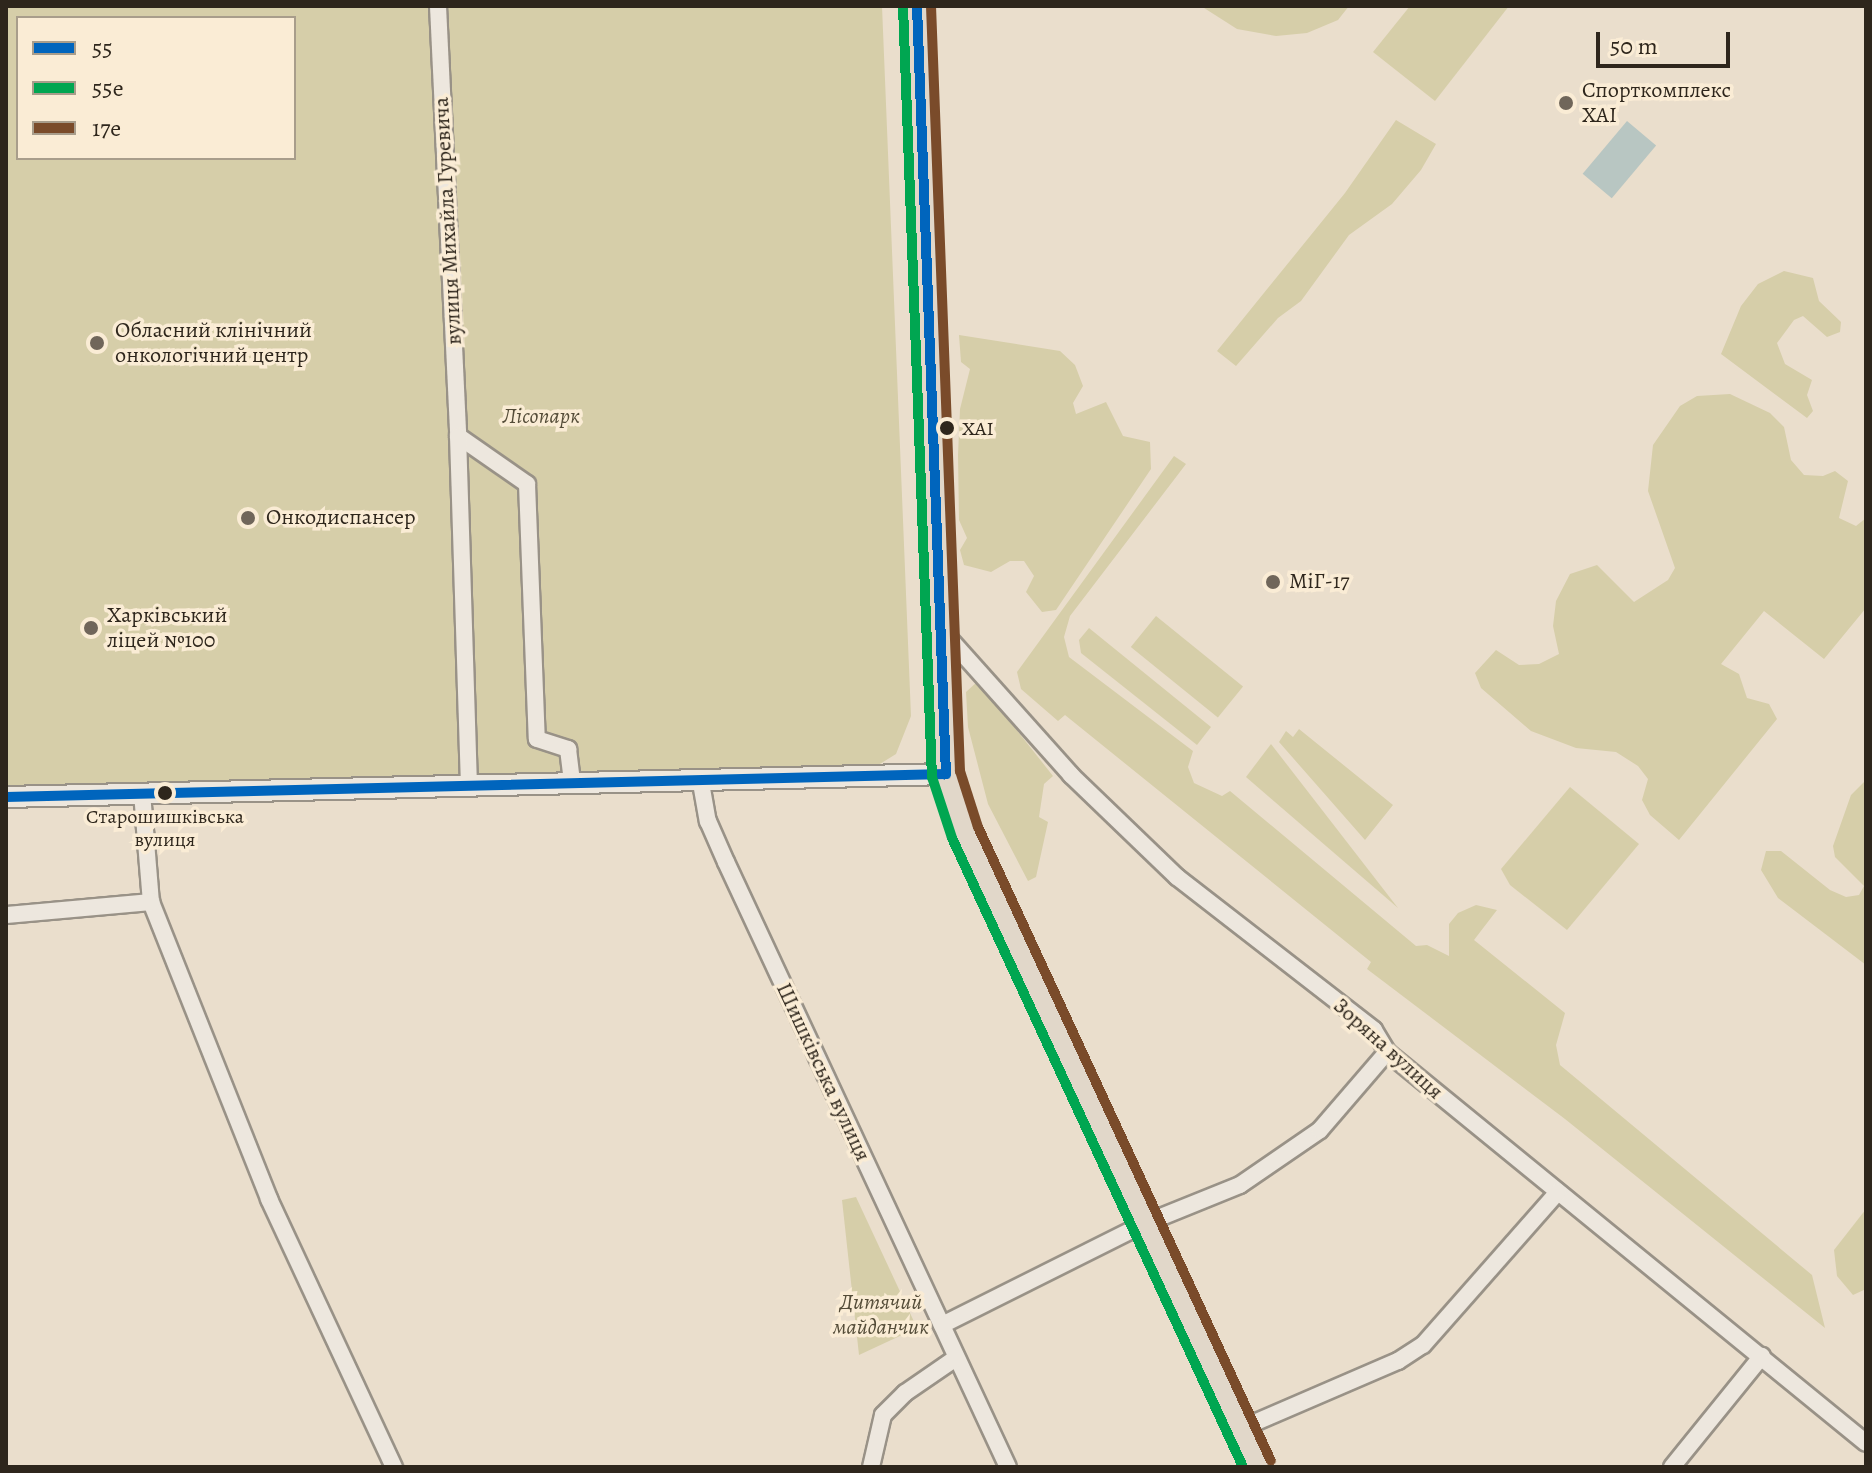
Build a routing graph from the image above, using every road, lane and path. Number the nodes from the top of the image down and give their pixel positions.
1 (438, 6) edge
2 (917, 6) edge
3 (458, 436) junction
4 (937, 625) junction
5 (946, 774) junction
6 (572, 782) junction
7 (701, 783) junction
8 (469, 784) junction
9 (142, 793) junction
10 (6, 797) edge
11 (151, 902) junction
12 (6, 915) edge
13 (1387, 1052) junction
14 (1558, 1192) junction
15 (1146, 1223) junction
16 (942, 1325) junction
17 (1762, 1356) junction
18 (956, 1358) junction
19 (1240, 1429) junction
20 (1866, 1443) edge
21 (394, 1467) edge
22 (871, 1467) edge
23 (1008, 1467) edge
24 (1258, 1467) edge
25 (1672, 1467) edge

1 - 3 street, вулиця Михайла Гуревича
2 - 4 main road
3 - 6 street
3 - 8 street, вулиця Михайла Гуревича
4 - 5 main road
4 - 13 street, Зоряна вулиця
5 - 7 street
5 - 15 main road
6 - 7 street
6 - 8 street
7 - 16 street, Шишківська вулиця
8 - 9 street
9 - 10 street
9 - 11 street
11 - 12 street
11 - 21 street
13 - 14 street, Зоряна вулиця
13 - 15 street
14 - 17 street, Зоряна вулиця
14 - 19 street
15 - 16 street
15 - 19 main road
16 - 18 street, Шишківська вулиця
17 - 20 street, Зоряна вулиця
17 - 25 street
18 - 22 street
18 - 23 street, Шишківська вулиця
19 - 24 main road

